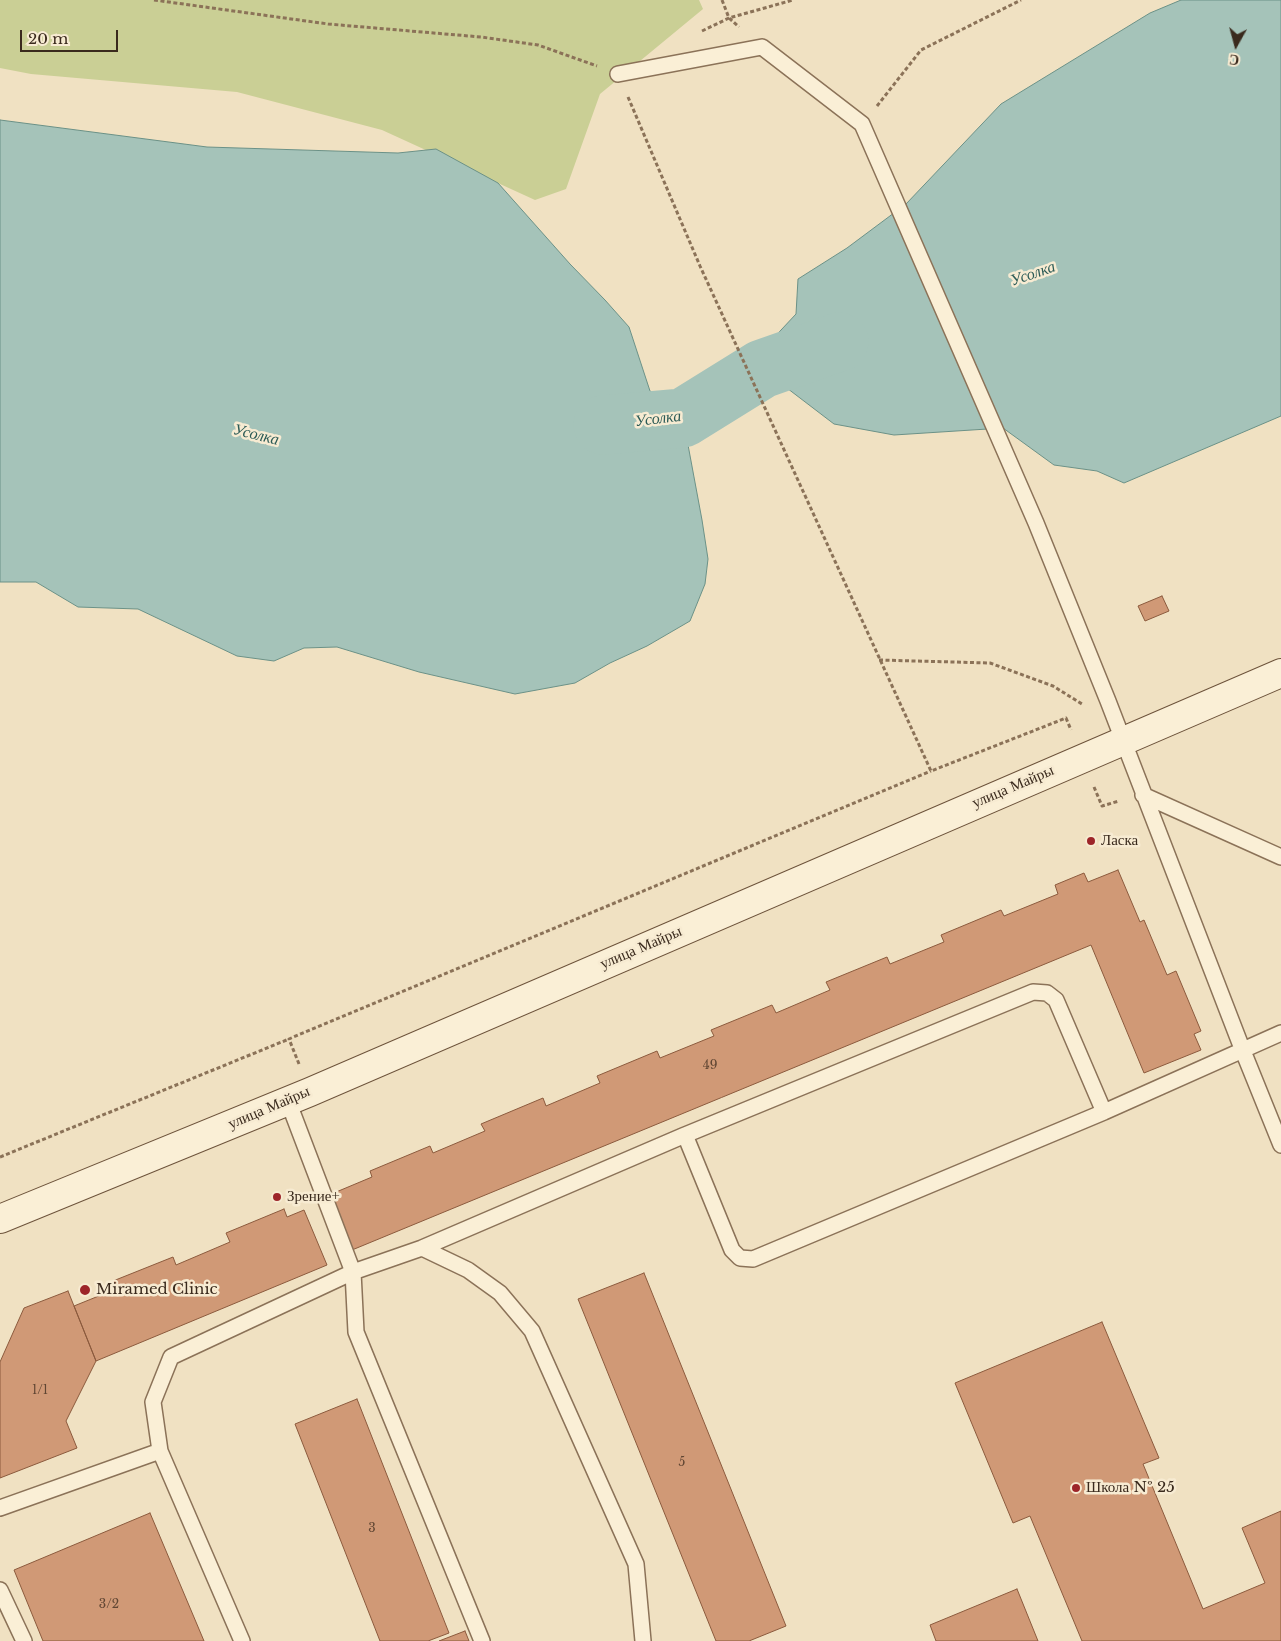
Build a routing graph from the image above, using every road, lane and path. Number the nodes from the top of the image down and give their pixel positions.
1 (154, 0) edge
2 (1021, 0) edge
3 (618, 74) junction
4 (862, 124) junction
5 (880, 660) junction
6 (1281, 673) edge
7 (1089, 708) dead end
8 (1123, 740) junction
9 (1082, 758) junction
10 (931, 771) junction
11 (1143, 795) junction
12 (1281, 857) edge
13 (1281, 1033) edge
14 (289, 1039) junction
15 (1243, 1051) junction
16 (299, 1096) junction
17 (1104, 1112) junction
18 (685, 1135) junction
19 (1281, 1145) edge
20 (0, 1158) edge
21 (0, 1219) edge
22 (422, 1248) junction
23 (353, 1272) junction
24 (160, 1451) junction
25 (0, 1508) edge
26 (0, 1590) edge
27 (24, 1641) edge
28 (242, 1641) edge
29 (482, 1641) edge
30 (643, 1641) edge

1 - 3 path
2 - 4 path
3 - 4 lane
3 - 5 path
4 - 8 lane
5 - 7 path
5 - 10 path
6 - 8 street, улица Майры
8 - 9 street, улица Майры
8 - 11 lane
9 - 10 path
9 - 11 path
9 - 16 street, улица Майры
10 - 14 path
11 - 12 lane
11 - 15 lane
13 - 15 lane
14 - 16 path
14 - 20 path
15 - 17 lane
15 - 19 lane
16 - 21 street, улица Майры
16 - 23 lane
17 - 18 lane
17 - 18 lane
18 - 22 lane
22 - 23 lane
22 - 30 lane
23 - 24 lane
23 - 29 lane
24 - 25 lane
24 - 28 lane
26 - 27 lane

